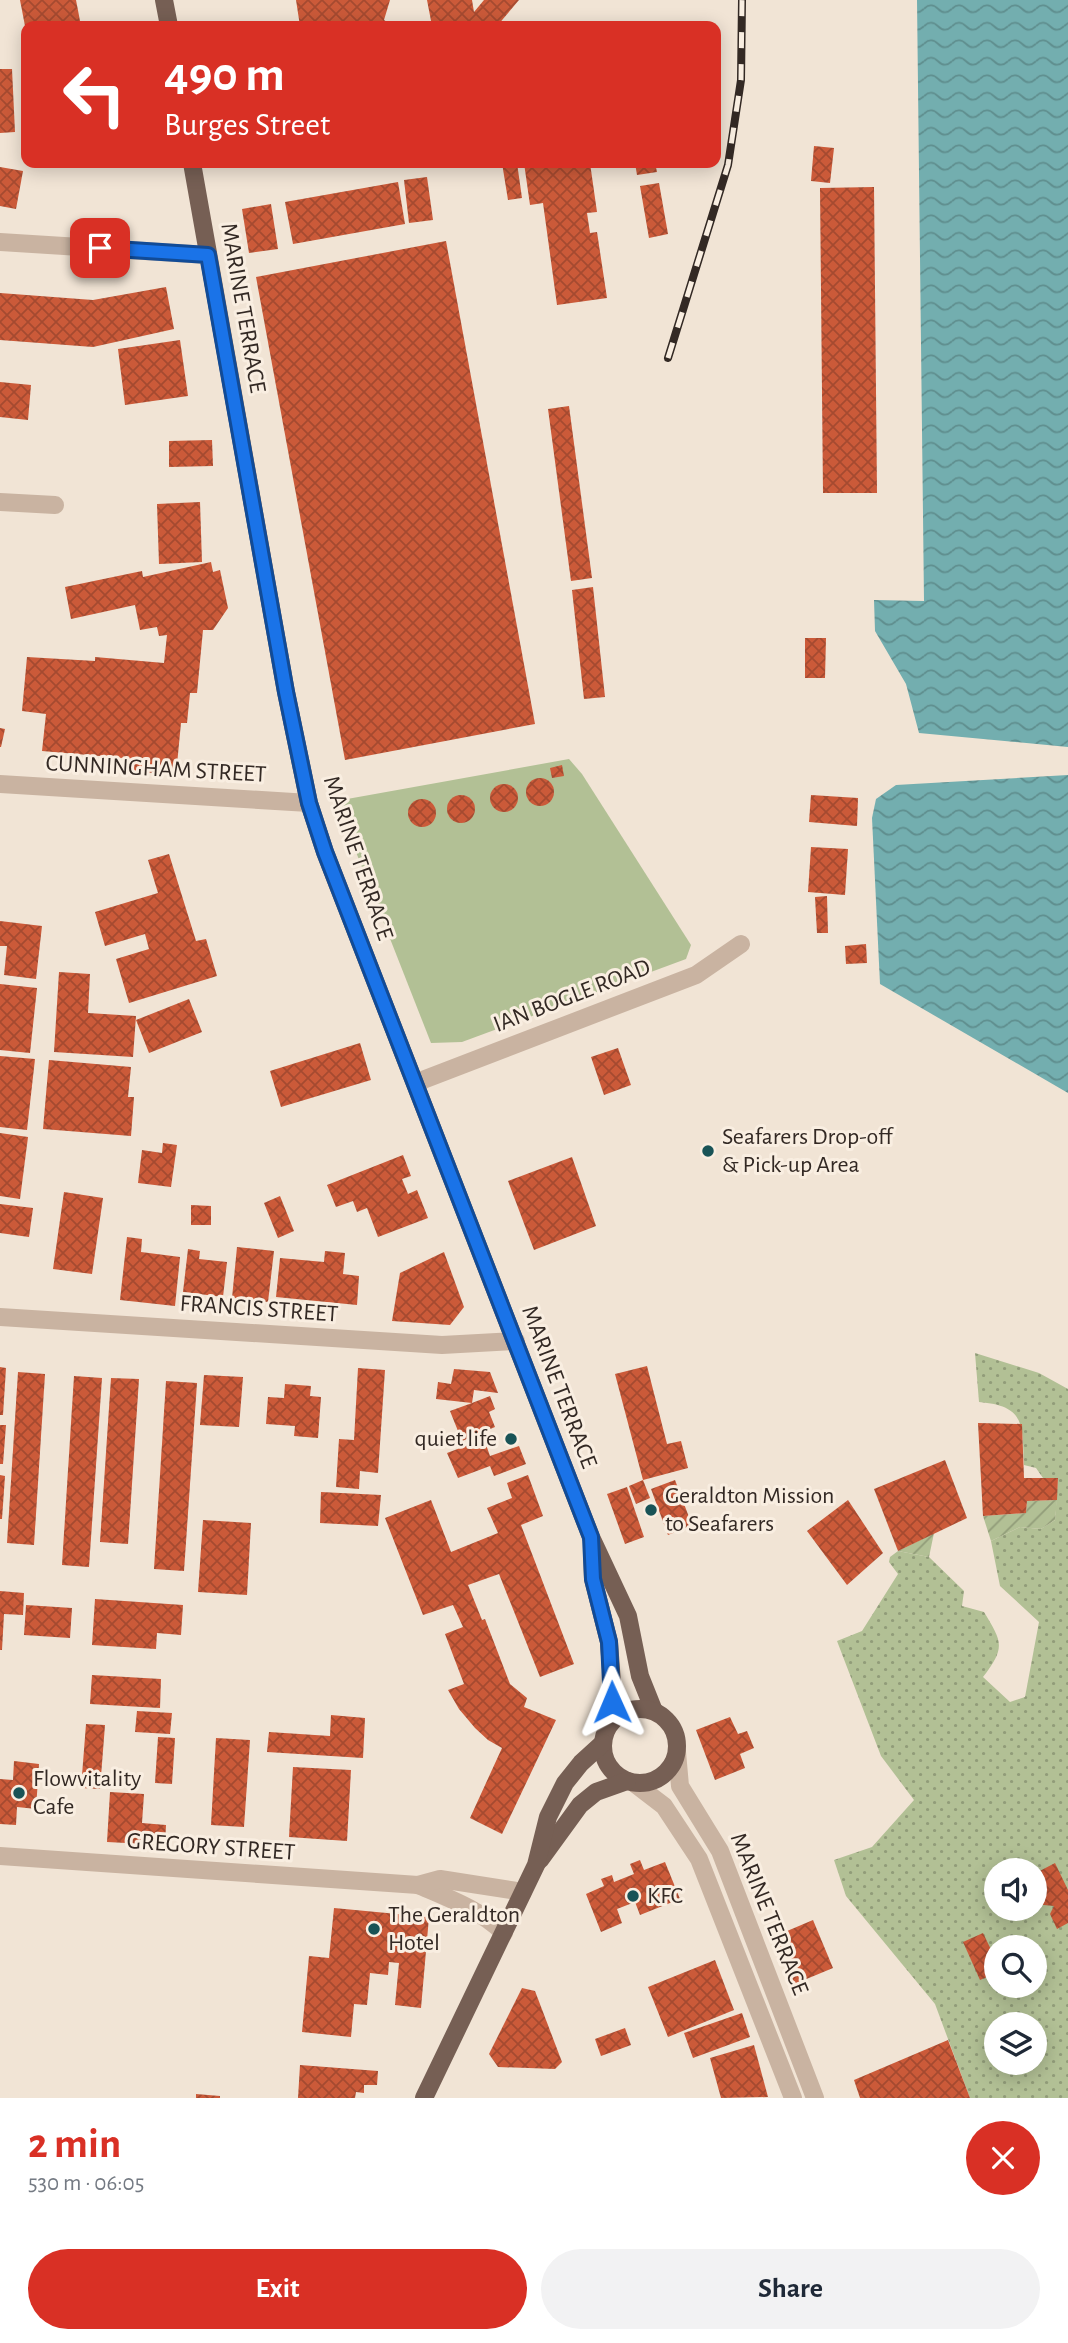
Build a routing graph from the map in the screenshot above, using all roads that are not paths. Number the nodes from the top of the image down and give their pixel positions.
1 (164, 0) edge
2 (168, 21) edge
3 (193, 168) edge
4 (0, 242) edge
5 (208, 255) junction
6 (0, 502) edge
7 (55, 505) dead end
8 (0, 784) edge
9 (309, 803) junction
10 (741, 944) dead end
11 (415, 1083) junction
12 (0, 1317) edge
13 (516, 1341) junction
14 (591, 1537) junction
15 (654, 1711) junction
16 (611, 1722) junction
17 (603, 1742) junction
18 (677, 1752) junction
19 (630, 1782) junction
20 (0, 1856) edge
21 (536, 1865) junction
22 (418, 1885) junction
23 (523, 1892) junction
24 (504, 1933) junction
25 (424, 2098) edge
26 (793, 2098) edge
27 (815, 2098) edge

1 - 2 main road
3 - 5 main road, MARINE TERRACE
4 - 5 street
5 - 9 main road, MARINE TERRACE
6 - 7 street
8 - 9 street, CUNNINGHAM STREET
9 - 11 main road, MARINE TERRACE
10 - 11 street, IAN BOGLE ROAD
11 - 13 main road, MARINE TERRACE
12 - 13 street, FRANCIS STREET
13 - 14 main road, MARINE TERRACE
14 - 15 main road, MARINE TERRACE
14 - 16 main road, MARINE TERRACE
15 - 16 main road
15 - 18 main road
16 - 17 main road
17 - 19 main road
17 - 21 main road
18 - 19 main road
18 - 27 street, MARINE TERRACE
19 - 21 main road
19 - 26 street, MARINE TERRACE
20 - 22 street, GREGORY STREET
21 - 23 main road
22 - 23 street, GREGORY STREET
22 - 24 street, GREGORY STREET
23 - 24 main road
24 - 25 main road

